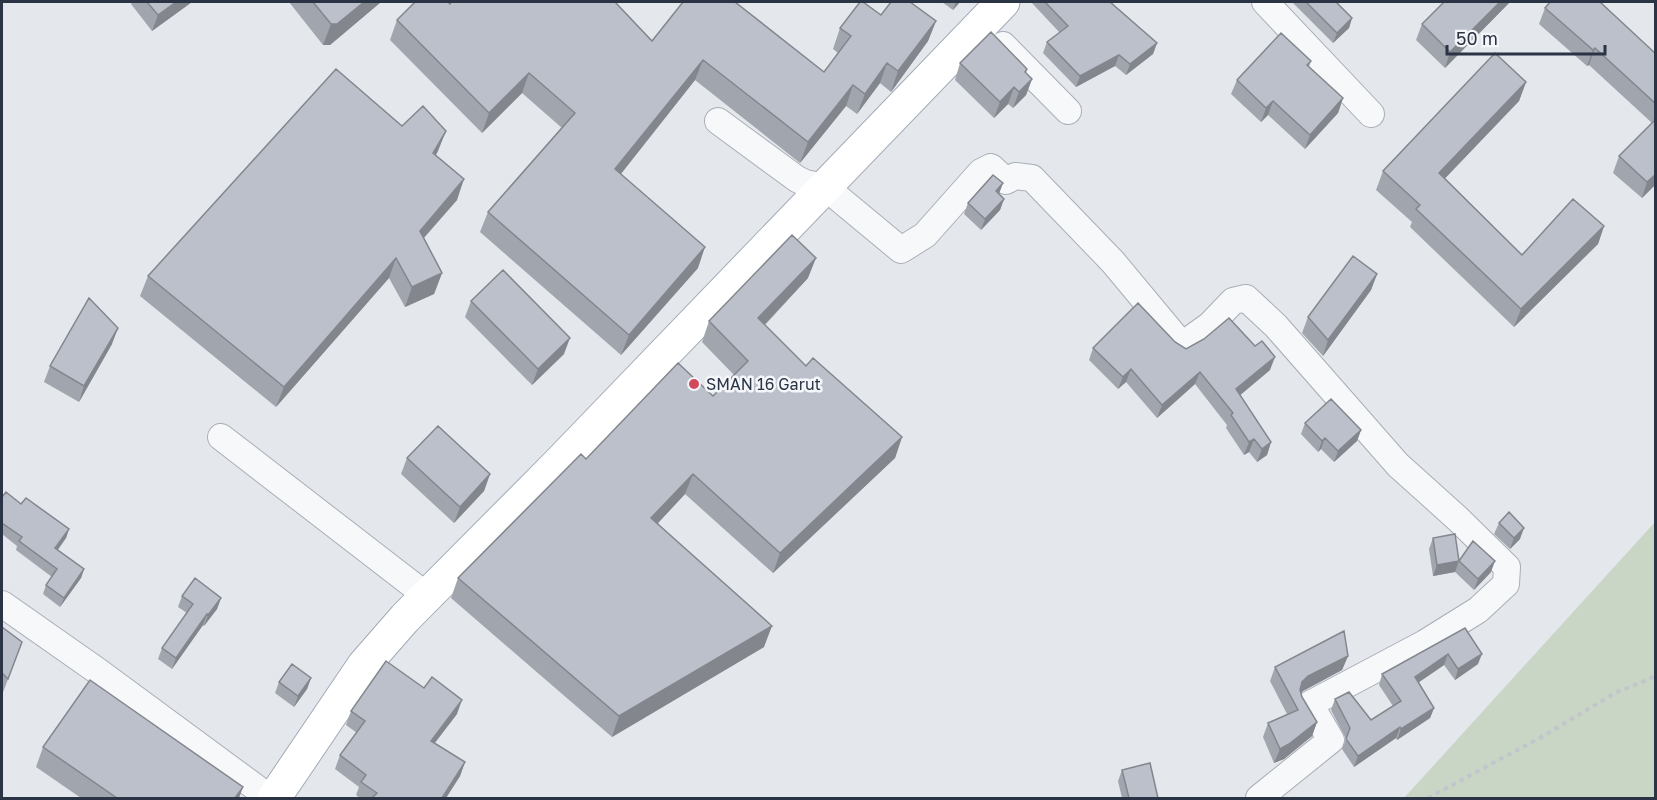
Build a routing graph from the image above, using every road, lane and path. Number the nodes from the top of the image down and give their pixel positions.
1 (1265, 2) edge
2 (993, 13) edge
3 (1068, 111) dead end
4 (1371, 114) dead end
5 (718, 121) dead end
6 (825, 187) junction
7 (221, 437) dead end
8 (426, 596) junction
9 (2, 604) edge
10 (1656, 676) edge
11 (272, 798) edge
12 (1259, 798) edge
13 (1428, 798) edge

1 - 4 street
2 - 3 street
2 - 6 main road
5 - 6 street
6 - 8 main road
6 - 12 street
7 - 8 street
8 - 11 main road
9 - 11 street
10 - 13 path

